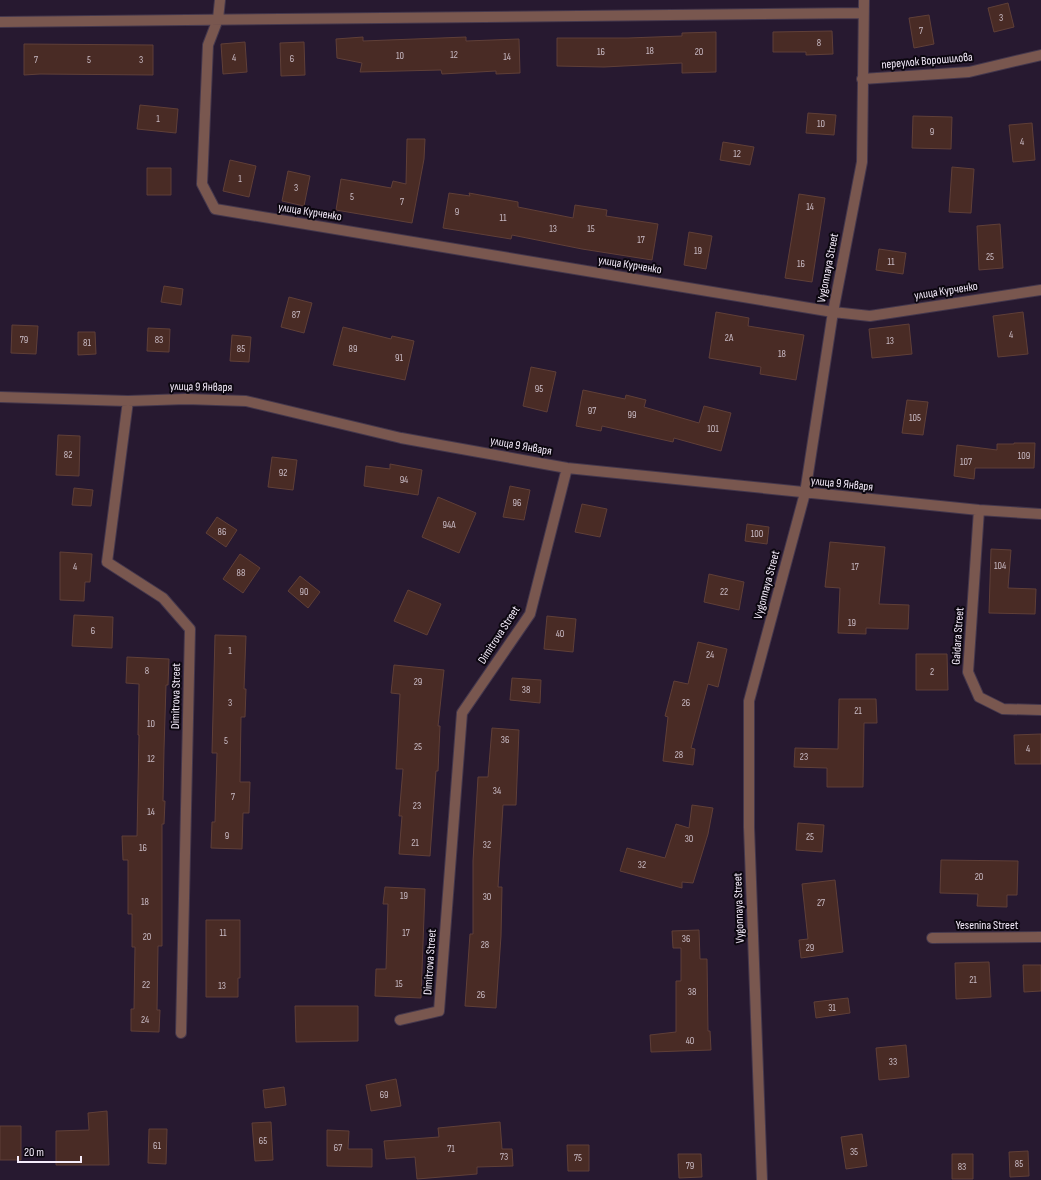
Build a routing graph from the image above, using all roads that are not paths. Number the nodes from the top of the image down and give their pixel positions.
1 (220, 0) edge
2 (864, 0) edge
3 (863, 13) junction
4 (218, 18) junction
5 (0, 22) edge
6 (1041, 55) edge
7 (862, 79) junction
8 (1041, 290) edge
9 (832, 312) junction
10 (0, 397) edge
11 (128, 401) junction
12 (567, 468) junction
13 (804, 493) junction
14 (979, 510) junction
15 (1041, 514) edge
16 (1041, 710) edge
17 (932, 938) dead end
18 (1041, 938) edge
19 (400, 1020) dead end
20 (181, 1033) dead end
21 (762, 1180) edge

1 - 4 street
2 - 3 street, Vygonnaya Street
3 - 4 street
3 - 7 street, Vygonnaya Street
4 - 5 street
4 - 9 street, улица Курченко
6 - 7 street, переулок Ворошилова
7 - 9 street, Vygonnaya Street
8 - 9 street, улица Курченко
9 - 13 street, Vygonnaya Street
10 - 11 street, улица 9 Января
11 - 12 street, улица 9 Января
11 - 20 street, Dimitrova Street
12 - 13 street, улица 9 Января
12 - 19 street, Dimitrova Street
13 - 14 street, улица 9 Января
13 - 21 street, Vygonnaya Street
14 - 15 street, улица 9 Января
14 - 16 street, Gaidara Street
17 - 18 street, Yesenina Street

